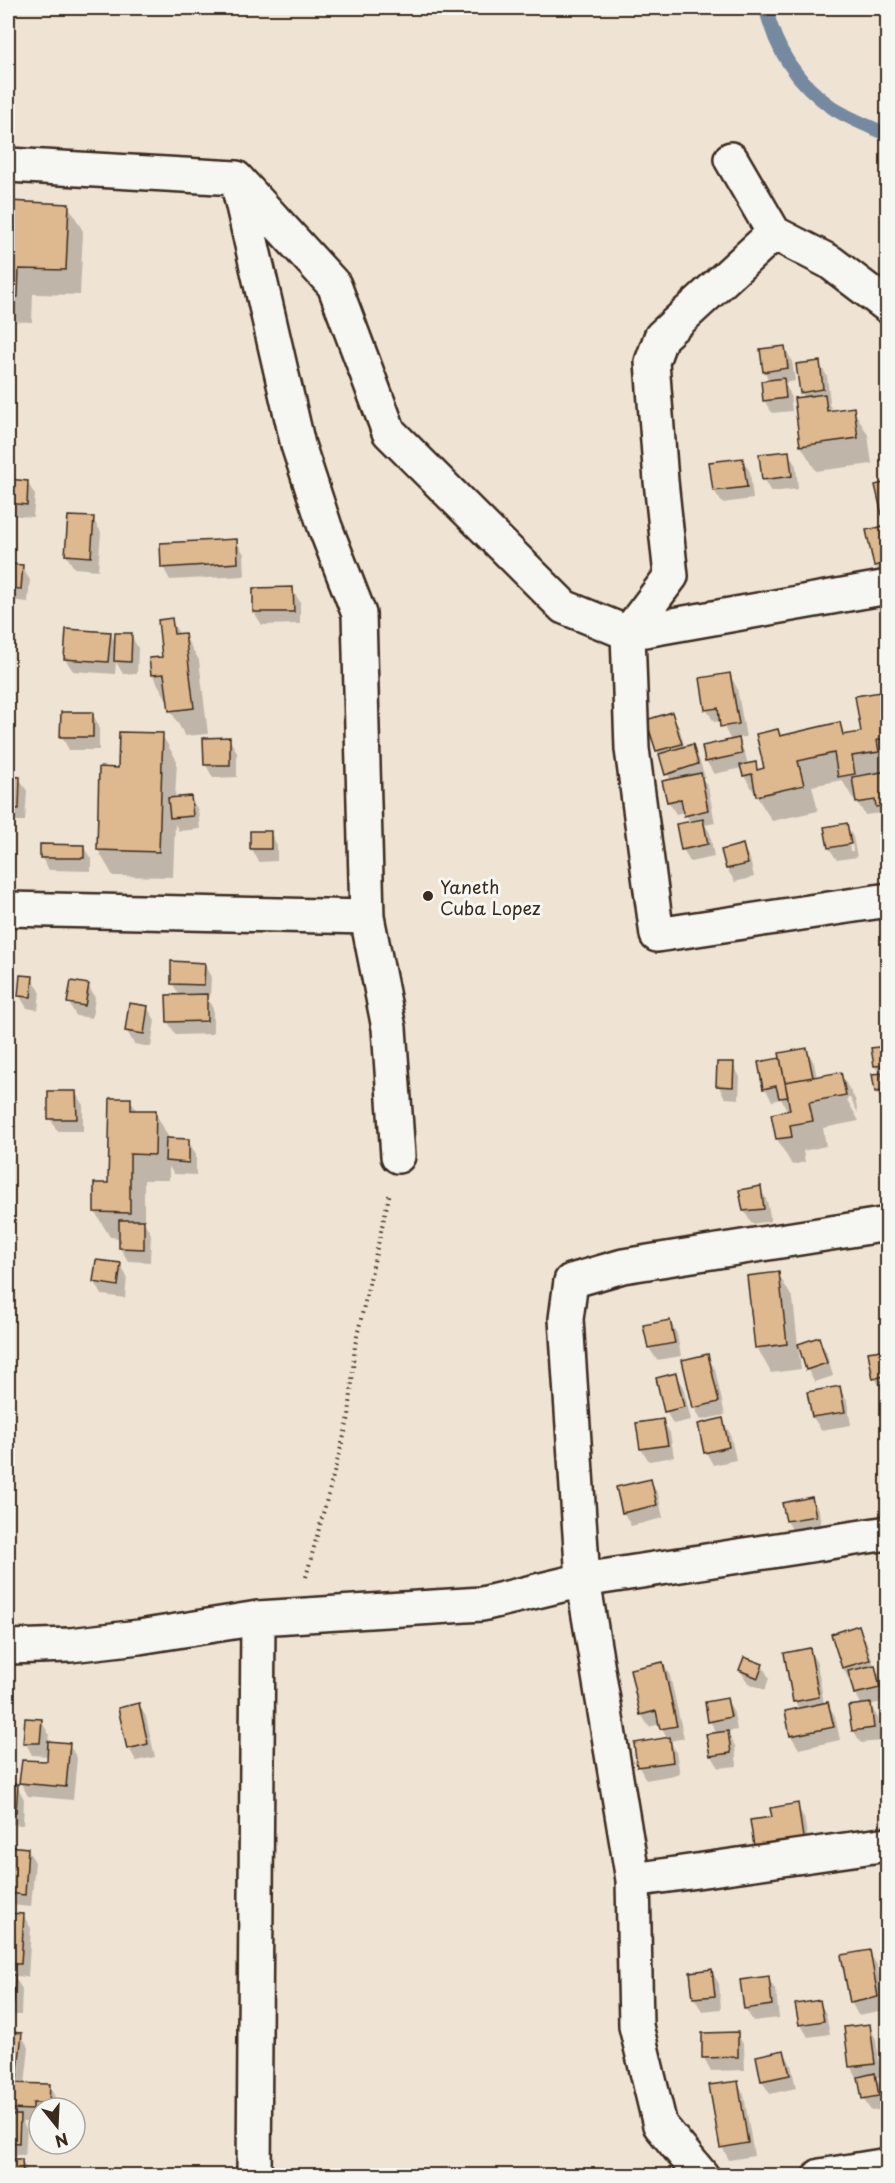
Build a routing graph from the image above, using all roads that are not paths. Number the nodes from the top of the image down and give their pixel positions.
1 (731, 159) dead end
2 (8, 165) edge
3 (236, 178) junction
4 (774, 233) junction
5 (888, 306) edge
6 (888, 586) edge
7 (628, 633) junction
8 (888, 900) edge
9 (8, 909) edge
10 (367, 916) junction
11 (398, 1156) road end
12 (888, 1224) edge
13 (888, 1533) edge
14 (583, 1580) junction
15 (258, 1618) junction
16 (8, 1647) edge
17 (888, 1844) edge
18 (633, 1880) junction
19 (888, 2165) edge
20 (254, 2175) edge
21 (702, 2175) edge
22 (820, 2175) edge

1 - 4 street
2 - 3 street
3 - 7 street
3 - 10 street
4 - 5 street
4 - 7 street
6 - 7 street
7 - 8 street
9 - 10 street
10 - 11 street
12 - 14 street
13 - 14 street
14 - 15 street
14 - 18 street
15 - 16 street
15 - 20 street
17 - 18 street
18 - 21 street
19 - 22 street

